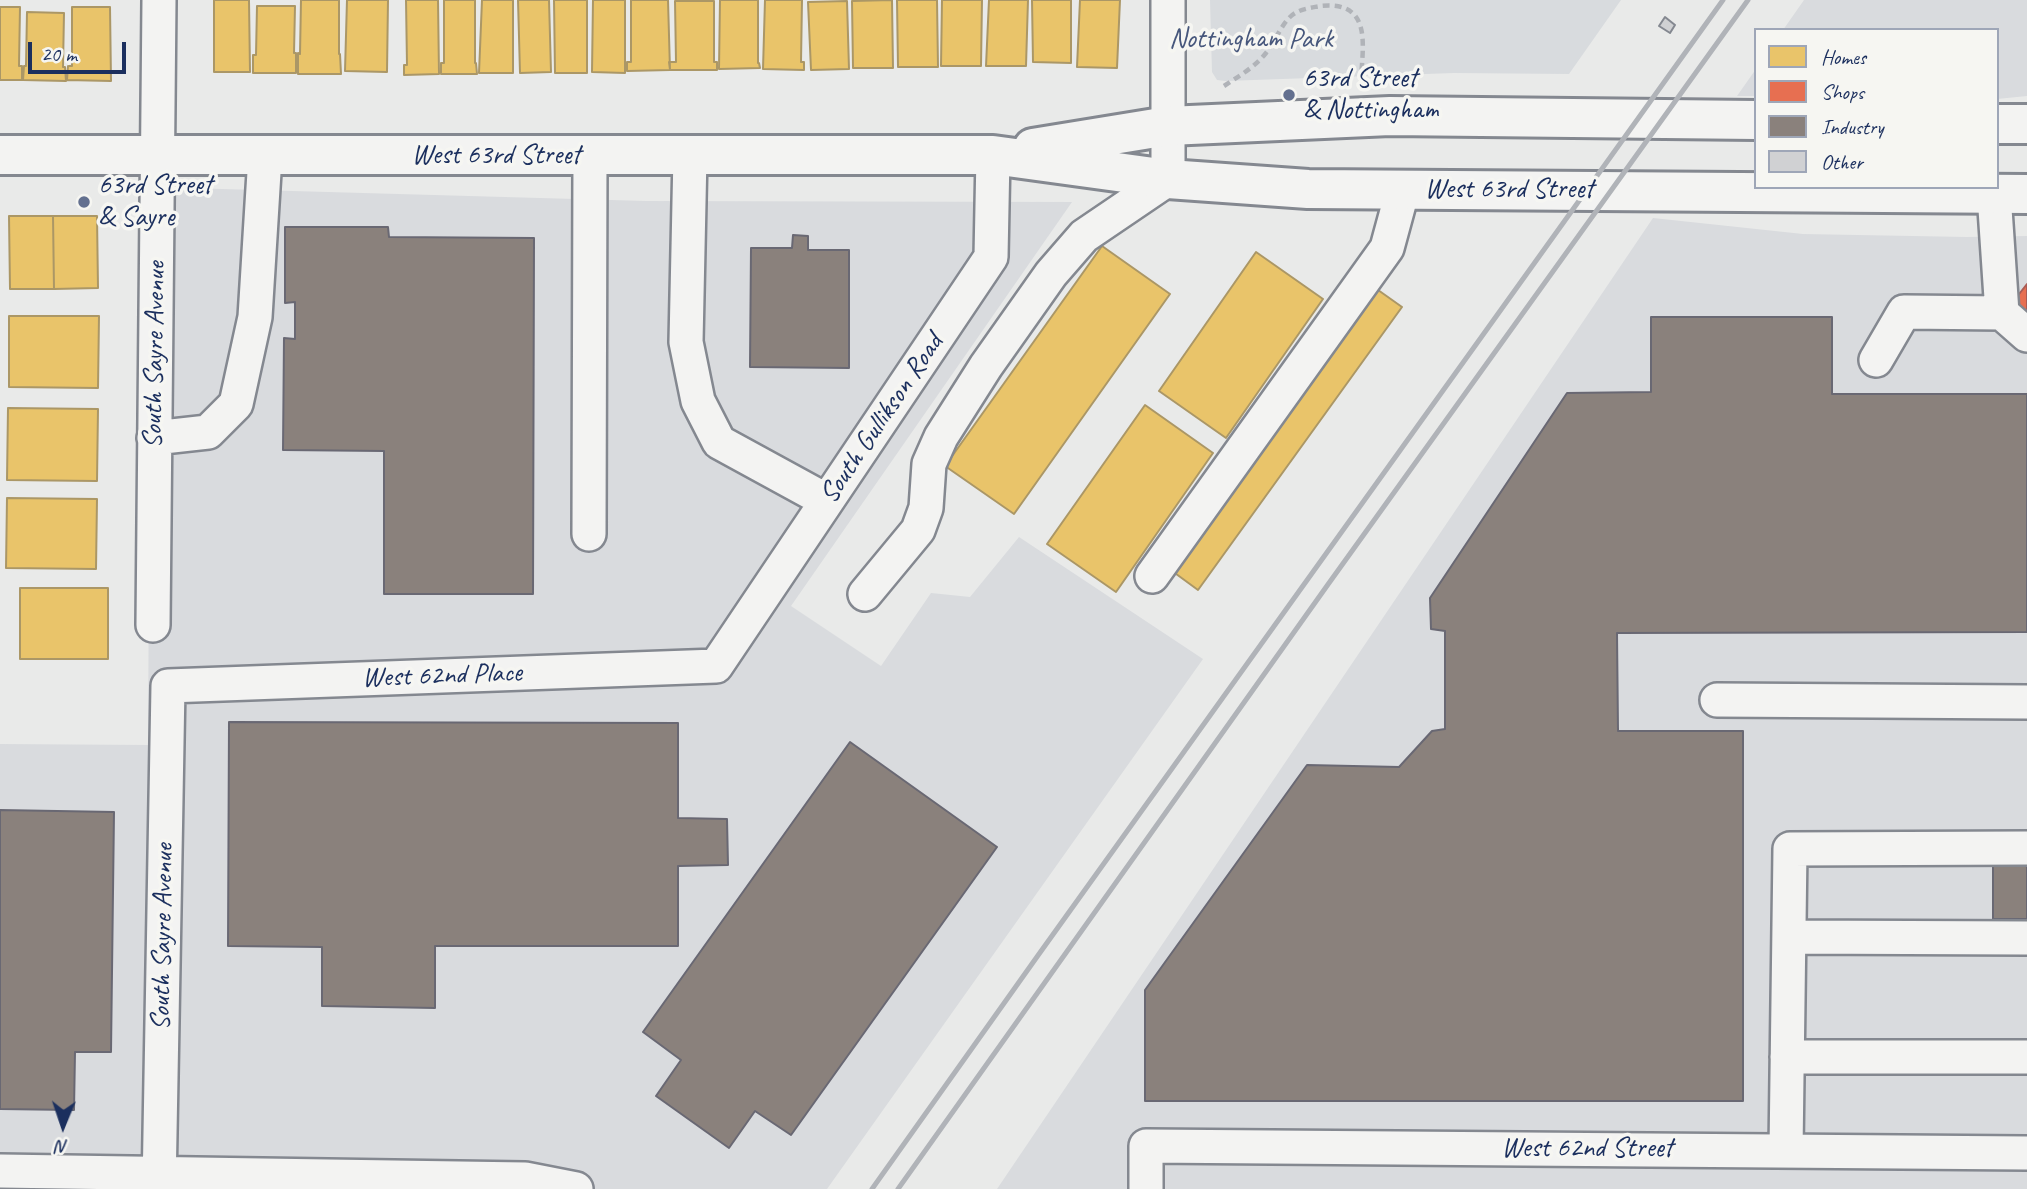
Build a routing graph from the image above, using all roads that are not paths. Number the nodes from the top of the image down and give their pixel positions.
1 (159, 0) edge
2 (1168, 0) edge
3 (1754, 120) edge
4 (1999, 124) edge
5 (2027, 124) edge
6 (1168, 126) junction
7 (0, 155) edge
8 (690, 155) junction
9 (993, 155) junction
10 (157, 156) junction
11 (265, 156) junction
12 (590, 156) junction
13 (1168, 178) junction
14 (1403, 189) junction
15 (2010, 194) edge
16 (2002, 313) junction
17 (2027, 335) edge
18 (1876, 360) dead end
19 (154, 439) junction
20 (827, 501) junction
21 (589, 534) dead end
22 (1152, 576) dead end
23 (866, 594) dead end
24 (153, 625) dead end
25 (716, 666) joint
26 (168, 686) joint
27 (1717, 700) dead end
28 (2027, 702) edge
29 (2027, 848) edge
30 (1789, 937) junction
31 (2027, 938) edge
32 (2027, 1057) edge
33 (1787, 1058) junction
34 (1786, 1151) junction
35 (2027, 1153) edge
36 (0, 1171) edge
37 (160, 1181) edge
38 (576, 1189) edge
39 (1146, 1189) edge

1 - 10 street, South Sayre Avenue
2 - 6 street
3 - 6 main road, West 63rd Street
4 - 5 main road
6 - 9 main road, West 63rd Street
6 - 13 street
7 - 10 main road, West 63rd Street
8 - 9 main road, West 63rd Street
8 - 12 main road, West 63rd Street
8 - 20 street
9 - 13 main road, West 63rd Street
9 - 20 street, South Gullikson Road
10 - 11 main road, West 63rd Street
10 - 19 street, South Sayre Avenue
11 - 12 main road, West 63rd Street
11 - 19 street
12 - 21 street
13 - 14 main road, West 63rd Street
13 - 23 street
14 - 15 main road, West 63rd Street
14 - 22 street
15 - 16 street
16 - 17 street
16 - 18 street
19 - 24 street, South Sayre Avenue
20 - 25 street, South Gullikson Road
25 - 26 street, West 62nd Place
26 - 37 street, South Sayre Avenue
27 - 28 street
29 - 30 street
30 - 31 street
30 - 33 street
32 - 33 street
33 - 34 street
34 - 35 street, West 62nd Street
34 - 39 street, West 62nd Street
36 - 37 street
37 - 38 street

